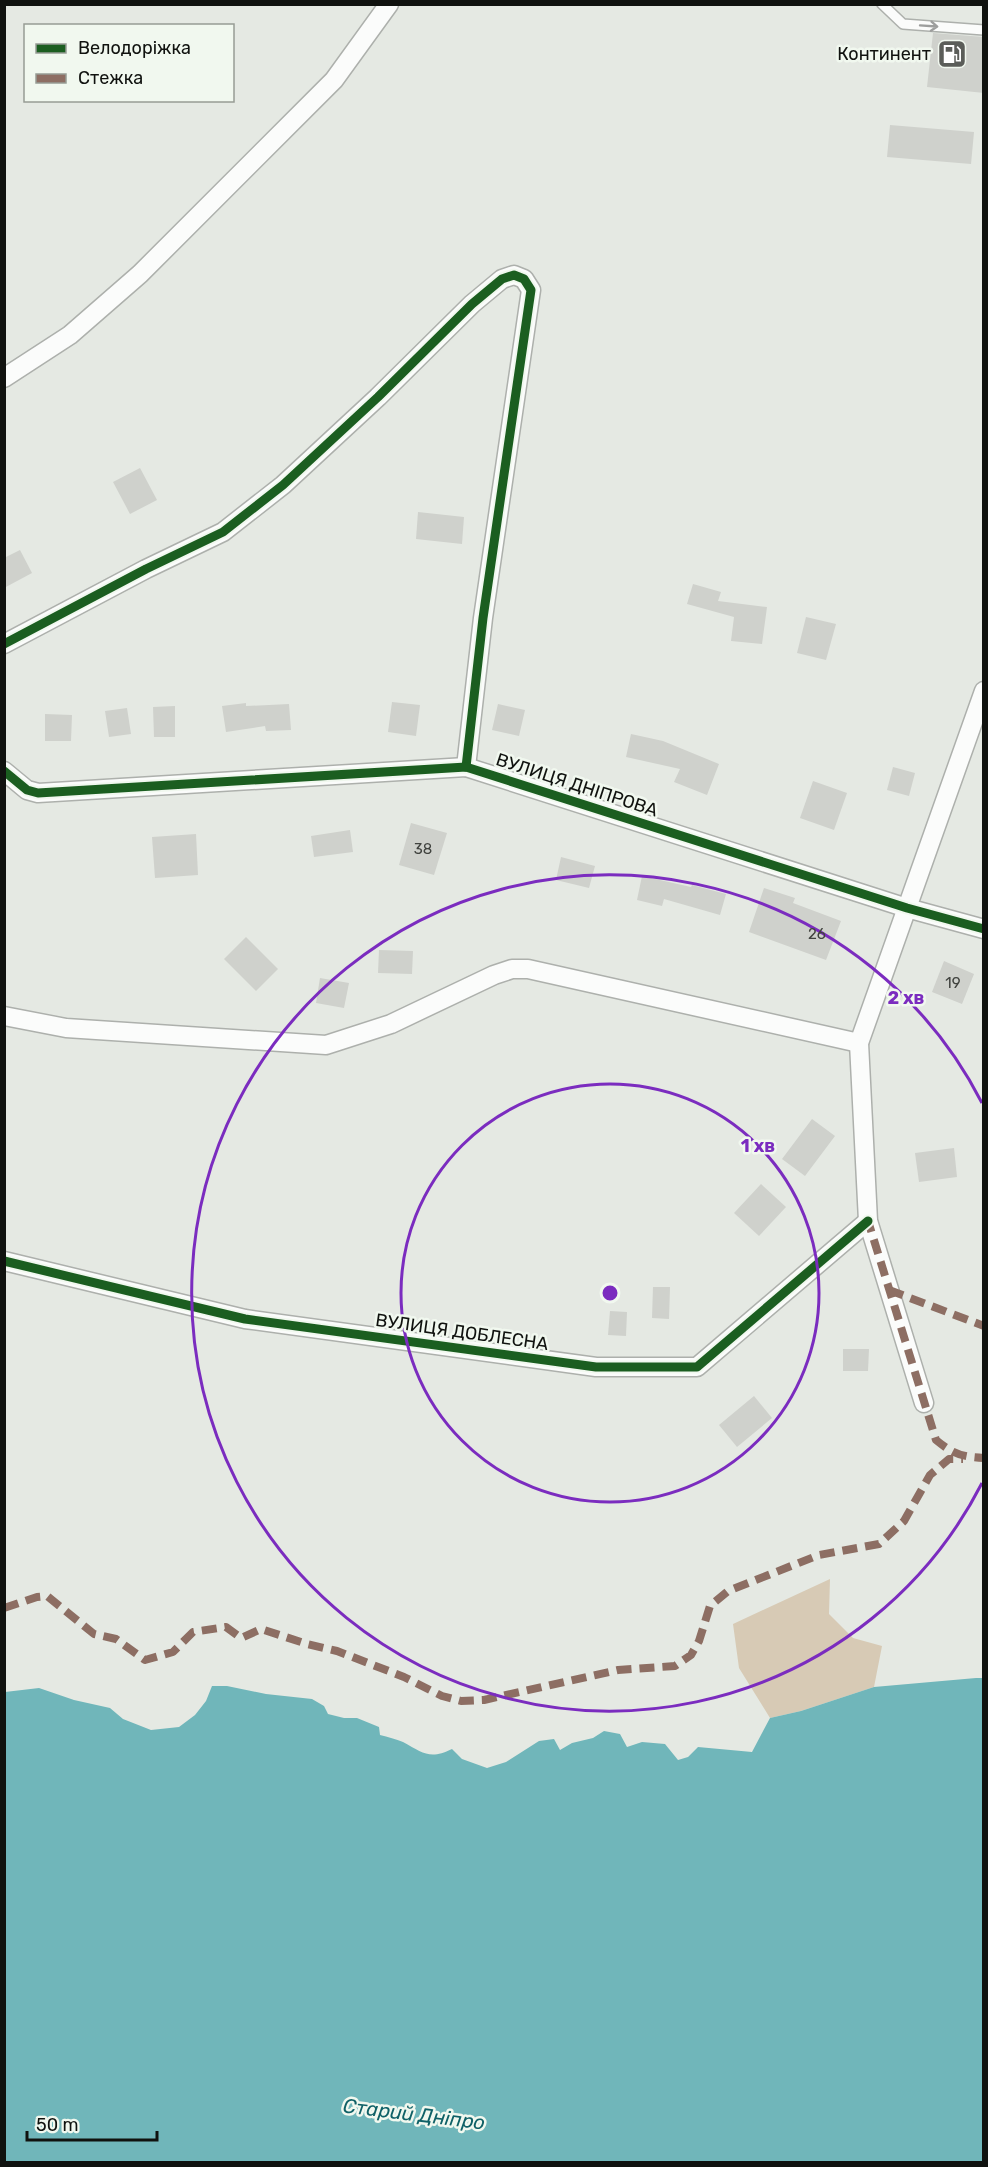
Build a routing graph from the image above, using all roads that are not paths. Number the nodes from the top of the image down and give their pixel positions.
1 (389, 4) edge
2 (882, 4) edge
3 (984, 30) edge
4 (4, 378) edge
5 (4, 644) edge
6 (984, 691) edge
7 (466, 767) junction
8 (4, 771) edge
9 (907, 908) junction
10 (984, 929) edge
11 (4, 1016) edge
12 (859, 1043) junction
13 (868, 1221) junction
14 (4, 1261) edge
15 (924, 1403) dead end

1 - 4 street
2 -> 3 lane
5 - 7 street
6 - 9 street
7 - 8 street, ВУЛИЦЯ ДНІПРОВА
7 - 9 street, ВУЛИЦЯ ДНІПРОВА
9 - 10 street, ВУЛИЦЯ ДНІПРОВА
9 - 12 street
11 - 12 street
12 - 13 street
13 - 14 street, ВУЛИЦЯ ДОБЛЕСНА
13 - 15 street

